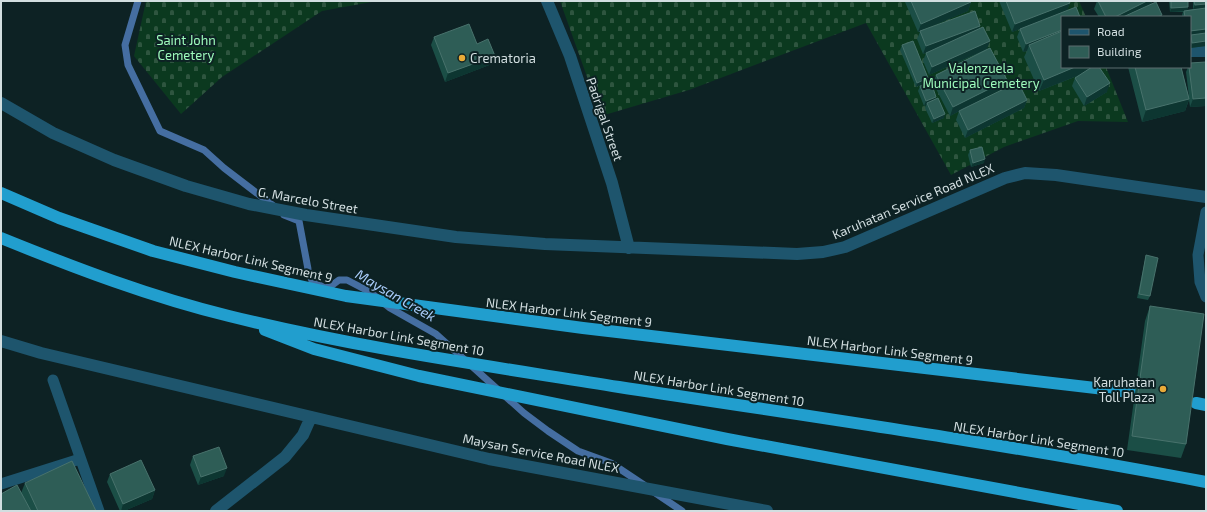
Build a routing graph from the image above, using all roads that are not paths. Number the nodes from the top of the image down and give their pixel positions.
1 (547, 1) edge
2 (1206, 51) edge
3 (1191, 52) edge
4 (1, 103) edge
5 (1, 193) edge
6 (1206, 197) edge
7 (1206, 212) edge
8 (1, 238) edge
9 (629, 248) junction
10 (1206, 297) edge
11 (228, 316) junction
12 (1, 342) edge
13 (53, 380) dead end
14 (1147, 394) edge
15 (311, 417) junction
16 (80, 459) junction
17 (1206, 482) edge
18 (1, 484) edge
19 (99, 511) edge
20 (216, 511) edge
21 (767, 511) edge
22 (1117, 511) edge

1 - 9 street, Padrigal Street
2 - 3 street
4 - 9 street, G. Marcelo Street
5 - 14 highway, NLEX Harbor Link Segment 9
6 - 9 street, Karuhatan Service Road NLEX
7 - 10 lane
8 - 11 highway
11 - 17 highway, NLEX Harbor Link Segment 10
11 - 22 highway
12 - 15 street
13 - 16 lane
15 - 20 street
15 - 21 street, Maysan Service Road NLEX
16 - 18 lane
16 - 19 lane

